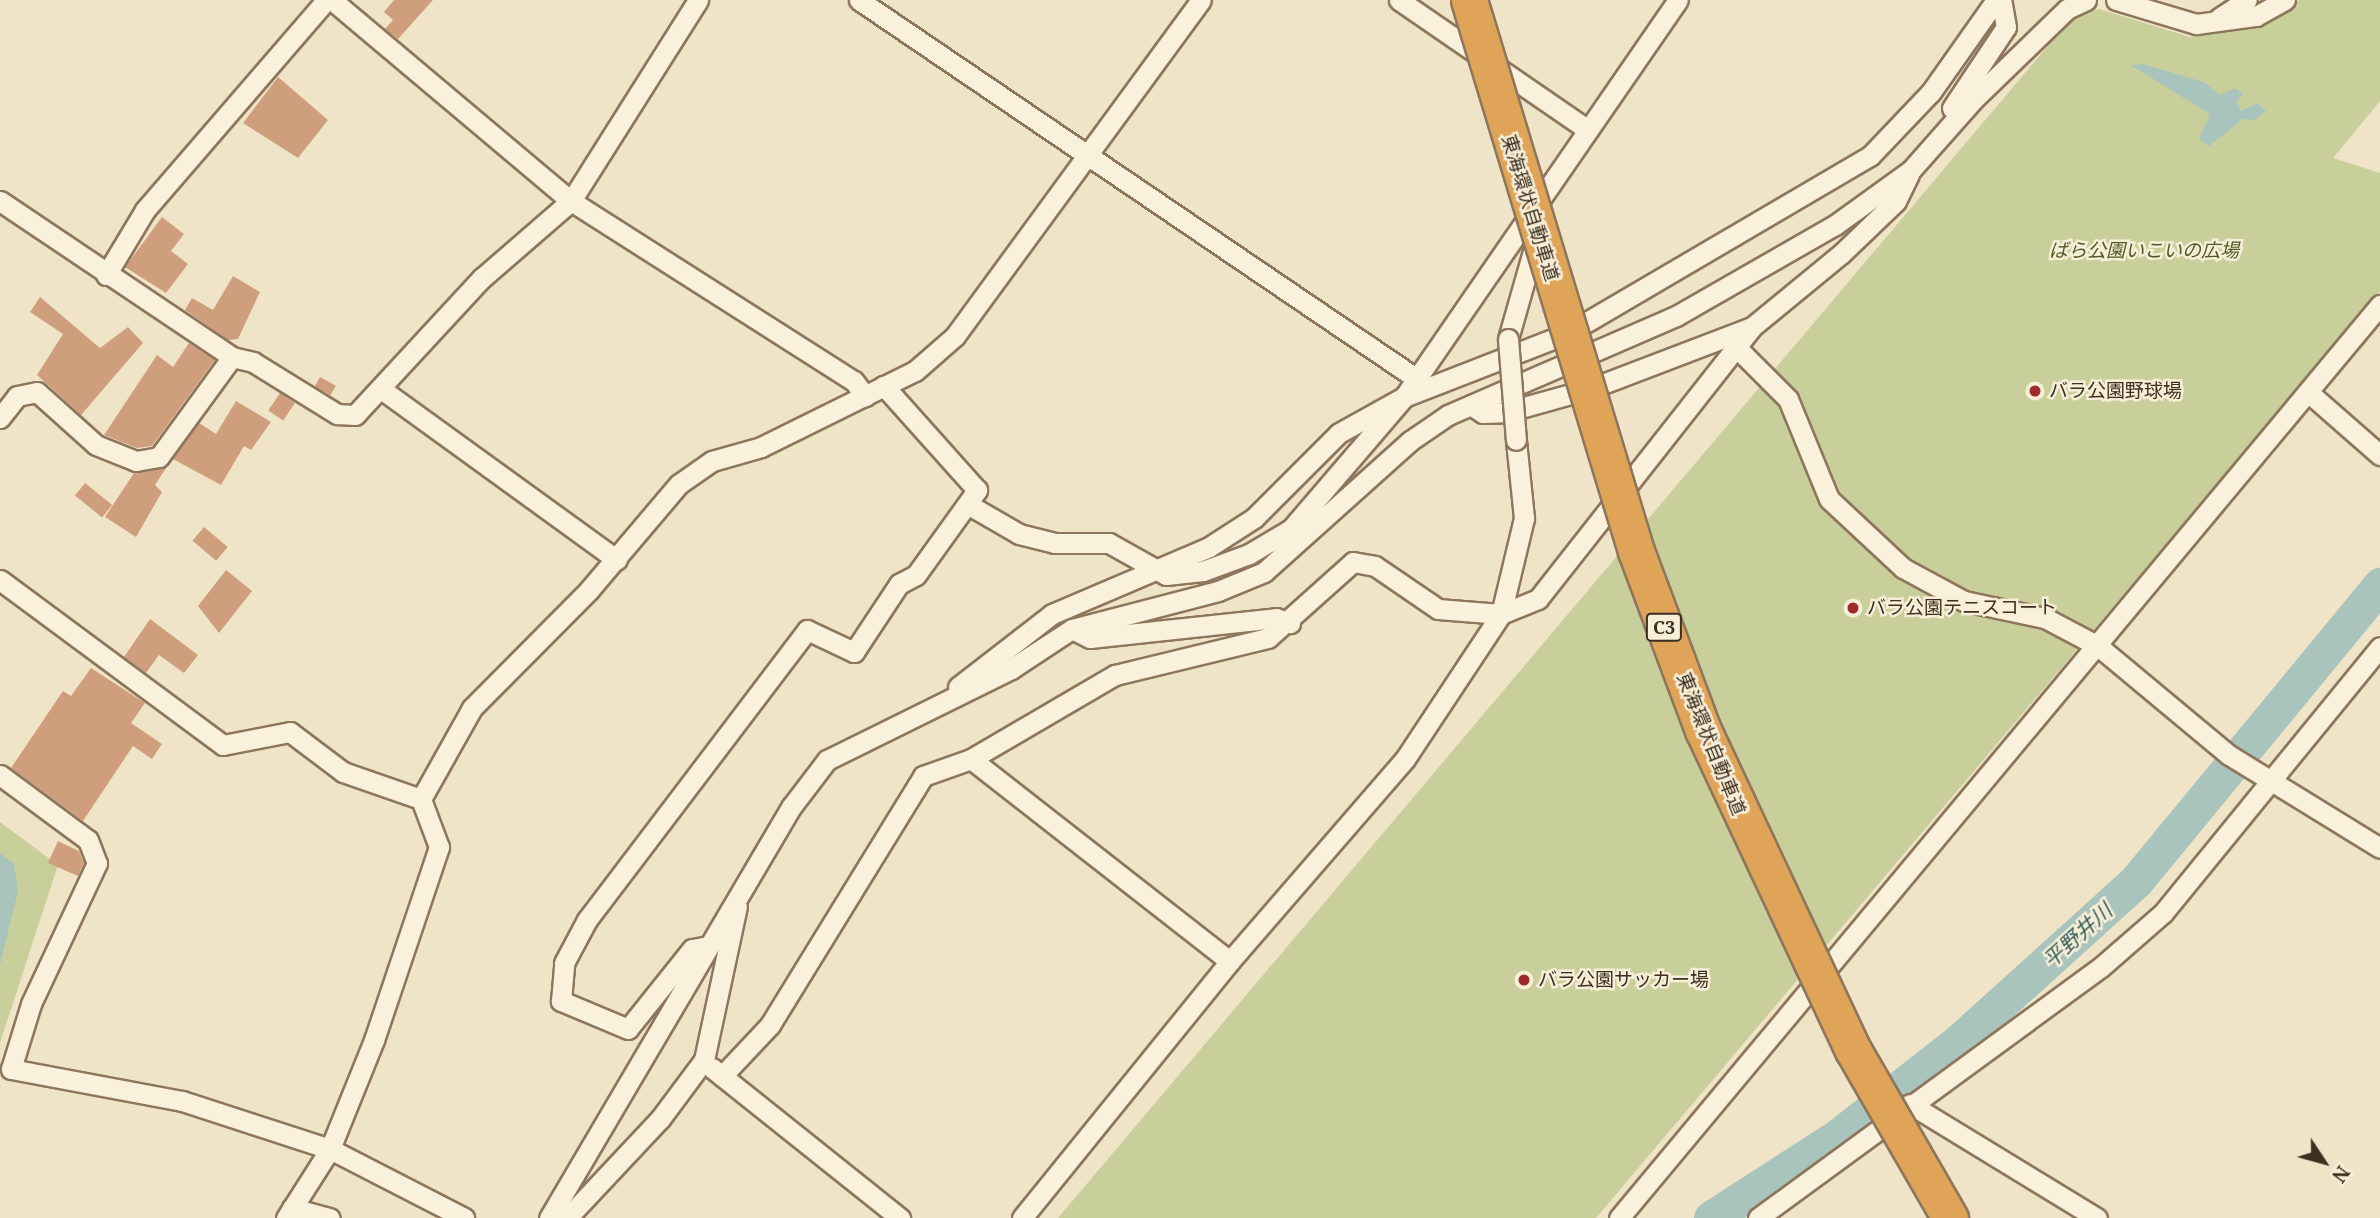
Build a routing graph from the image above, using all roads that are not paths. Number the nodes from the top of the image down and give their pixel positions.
1 (326, 0) edge
2 (332, 0) edge
3 (698, 0) edge
4 (859, 0) edge
5 (1201, 0) edge
6 (1399, 0) edge
7 (1469, 0) edge
8 (1678, 0) edge
9 (1998, 0) edge
10 (2086, 0) edge
11 (2116, 0) edge
12 (2247, 0) edge
13 (2285, 0) edge
14 (2214, 21) junction
15 (1588, 130) junction
16 (1931, 149) junction
17 (1091, 159) junction
18 (1911, 170) junction
19 (1557, 176) junction
20 (0, 201) edge
21 (571, 201) junction
22 (106, 275) junction
23 (2380, 305) edge
24 (1752, 327) junction
25 (1739, 350) junction
26 (232, 357) junction
27 (1417, 379) junction
28 (884, 386) junction
29 (381, 389) junction
30 (2308, 392) junction
31 (865, 396) junction
32 (1404, 397) junction
33 (1471, 405) junction
34 (0, 418) edge
35 (2380, 454) edge
36 (968, 505) junction
37 (1297, 536) junction
38 (617, 560) junction
39 (1152, 568) junction
40 (0, 580) edge
41 (1501, 614) junction
42 (1290, 623) junction
43 (1072, 629) junction
44 (2098, 646) junction
45 (2380, 647) edge
46 (951, 696) junction
47 (971, 759) junction
48 (0, 775) edge
49 (2267, 782) junction
50 (421, 799) junction
51 (2380, 848) edge
52 (739, 895) junction
53 (708, 946) junction
54 (1230, 961) junction
55 (704, 1060) junction
56 (722, 1076) junction
57 (1910, 1104) junction
58 (330, 1149) junction
59 (289, 1213) edge
60 (330, 1218) edge
61 (464, 1218) edge
62 (549, 1218) edge
63 (567, 1218) edge
64 (900, 1218) edge
65 (1022, 1218) edge
66 (1619, 1218) edge
67 (1758, 1218) edge
68 (1950, 1218) edge
69 (2097, 1218) edge

1 - 22 street
2 - 21 street
3 - 21 street
4 - 17 street
5 - 17 street
6 - 15 street
7 - 68 highway, 東海環状自動車道 / C3, bridge
8 - 15 street
9 - 16 street
9 - 32 street
10 - 16 street
11 - 14 street
12 - 14 street
13 - 14 street
15 - 19 street
16 - 18 street
17 - 27 street
17 - 28 street
18 - 24 street
18 - 33 street
19 - 27 street
19 - 41 street, bridge
20 - 22 street
21 - 29 street
21 - 31 street
22 - 26 street
23 - 30 street
24 - 25 street
24 - 33 street
25 - 41 street
25 - 44 street
26 - 29 street
26 - 34 street
27 - 32 street
28 - 31 street
28 - 36 street
29 - 38 street
30 - 35 street
30 - 44 street
31 - 38 street
32 - 37 street
32 - 39 street
33 - 37 street
36 - 39 street
36 - 53 street
37 - 39 street
37 - 43 street
38 - 50 street
39 - 46 street
40 - 50 street
41 - 42 street
41 - 54 street
42 - 43 street
42 - 47 street
43 - 46 street
44 - 49 street
44 - 66 street
45 - 49 street
46 - 52 street
47 - 54 street
47 - 56 street
48 - 58 street
49 - 51 street
49 - 57 street
50 - 58 street
52 - 53 street
52 - 55 street
53 - 62 street
54 - 65 street
55 - 56 street
55 - 63 street
56 - 64 street
57 - 67 street
57 - 69 street
58 - 59 street
58 - 61 street
59 - 60 street

